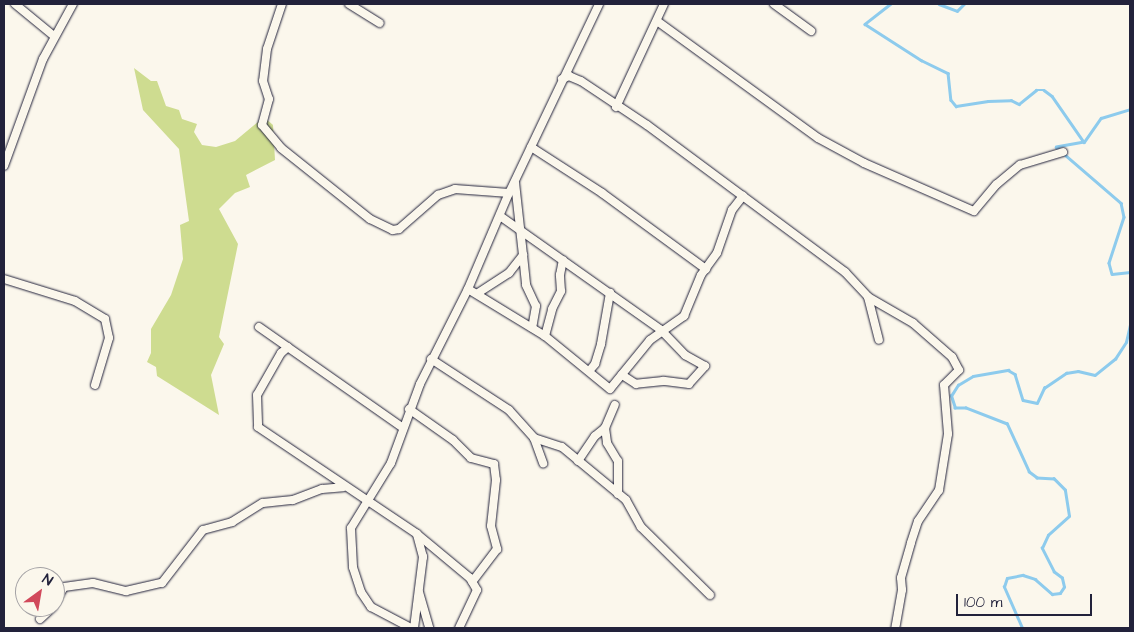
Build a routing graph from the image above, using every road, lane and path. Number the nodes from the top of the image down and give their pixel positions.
1 (15, 4) edge
2 (73, 4) edge
3 (282, 4) edge
4 (348, 4) edge
5 (599, 4) edge
6 (664, 4) edge
7 (774, 4) edge
8 (657, 21) junction
9 (380, 23) dead end
10 (811, 31) dead end
11 (54, 36) junction
12 (562, 79) junction
13 (616, 107) junction
14 (531, 148) junction
15 (1063, 152) dead end
16 (4, 166) edge
17 (515, 180) junction
18 (509, 193) junction
19 (743, 196) junction
20 (500, 216) junction
21 (521, 229) junction
22 (522, 255) junction
23 (563, 260) junction
24 (706, 269) junction
25 (4, 279) edge
26 (468, 289) junction
27 (610, 293) junction
28 (478, 294) junction
29 (868, 297) junction
30 (259, 327) dead end
31 (532, 328) junction
32 (661, 330) junction
33 (545, 336) junction
34 (879, 340) dead end
35 (288, 347) junction
36 (431, 359) junction
37 (590, 370) junction
38 (622, 376) junction
39 (95, 385) dead end
40 (615, 405) dead end
41 (409, 409) junction
42 (403, 428) junction
43 (605, 428) junction
44 (534, 438) junction
45 (578, 461) junction
46 (543, 463) dead end
47 (344, 487) junction
48 (618, 494) junction
49 (365, 500) junction
50 (417, 534) junction
51 (472, 582) junction
52 (65, 587) edge
53 (419, 592) junction
54 (710, 595) dead end
55 (412, 628) edge
56 (429, 628) edge
57 (459, 628) edge
58 (895, 628) edge

1 - 11 street
2 - 11 street
3 - 18 street
4 - 9 street
5 - 12 street
6 - 8 street
7 - 10 street
8 - 13 street
8 - 15 street
11 - 16 street
12 - 13 street
12 - 14 street
13 - 19 street
14 - 17 street
14 - 24 street
17 - 18 street
17 - 21 street
18 - 20 street
19 - 24 street
19 - 29 street
20 - 21 street
20 - 26 street
21 - 22 street
21 - 23 street
22 - 28 street
22 - 31 street
23 - 27 street
23 - 33 street
24 - 32 street
25 - 39 street
26 - 28 street
26 - 36 street
27 - 32 street
27 - 37 street
28 - 31 street
29 - 34 street
29 - 58 street
30 - 35 street
31 - 33 street
32 - 38 street
32 - 38 street
33 - 37 street
35 - 42 street
35 - 47 street
36 - 41 street
36 - 44 street
37 - 38 street
40 - 43 street
41 - 42 street
41 - 51 street
42 - 49 street
43 - 45 street
43 - 48 street
44 - 45 street
44 - 46 street
45 - 48 street
47 - 49 street
47 - 52 street
48 - 54 street
49 - 50 street
49 - 55 street
50 - 51 street
50 - 53 street
51 - 57 street
53 - 55 street
53 - 56 street

